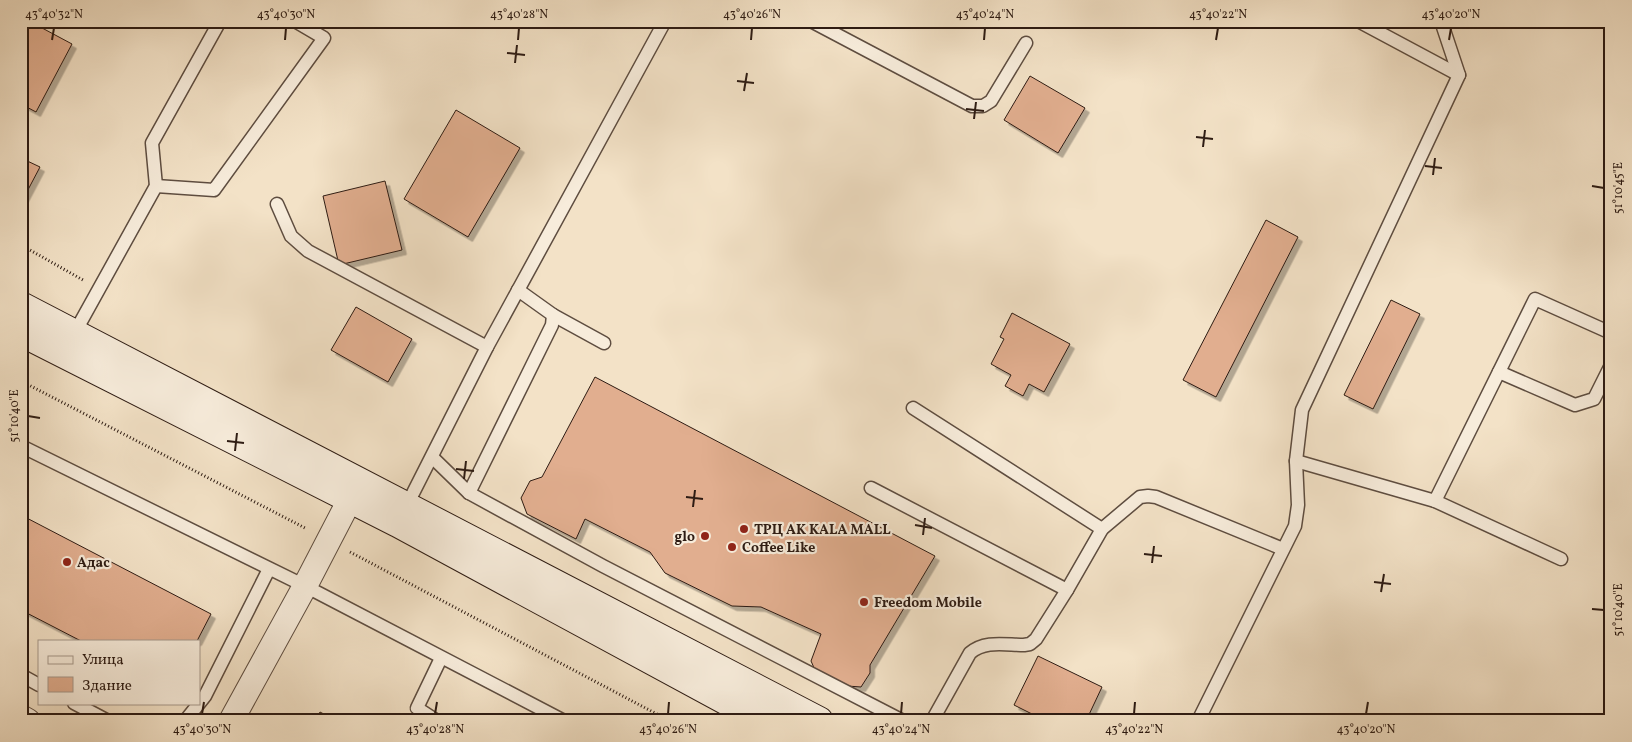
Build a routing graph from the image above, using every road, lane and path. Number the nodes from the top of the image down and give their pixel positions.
1 (220, 21) edge
2 (295, 21) edge
3 (665, 21) edge
4 (811, 21) edge
5 (1358, 21) edge
6 (1442, 21) edge
7 (1026, 44) dead end
8 (1459, 75) junction
9 (156, 186) junction
10 (277, 204) dead end
11 (21, 245) edge
12 (98, 289) junction
13 (518, 290) junction
14 (21, 306) edge
15 (553, 315) junction
16 (21, 332) edge
17 (1611, 333) edge
18 (74, 334) junction
19 (604, 343) dead end
20 (487, 347) junction
21 (1611, 365) edge
22 (1499, 372) junction
23 (913, 408) dead end
24 (21, 446) edge
25 (432, 457) junction
26 (1296, 460) junction
27 (871, 488) dead end
28 (355, 491) junction
29 (469, 493) junction
30 (1436, 501) junction
31 (402, 515) junction
32 (1102, 529) junction
33 (1283, 549) junction
34 (1561, 559) dead end
35 (269, 569) junction
36 (305, 586) junction
37 (1067, 590) junction
38 (441, 658) junction
39 (21, 675) edge
40 (38, 684) edge
41 (200, 702) edge
42 (76, 704) edge
43 (199, 704) edge
44 (21, 718) edge
45 (28, 721) edge
46 (108, 721) edge
47 (185, 721) edge
48 (231, 721) edge
49 (437, 721) edge
50 (564, 721) edge
51 (764, 721) edge
52 (819, 721) edge
53 (903, 721) edge
54 (932, 721) edge
55 (1198, 721) edge

1 - 9 lane
2 - 9 lane
3 - 13 lane
4 - 7 lane
5 - 8 lane
6 - 8 lane
8 - 26 lane
9 - 12 lane
10 - 20 lane
11 - 12 path
12 - 18 lane
13 - 15 lane
13 - 20 lane
14 - 18 main road
15 - 19 lane
15 - 29 lane
16 - 28 main road
17 - 22 lane
18 - 28 main road
20 - 25 lane
21 - 22 lane
22 - 30 lane
23 - 32 lane
24 - 35 lane
25 - 29 lane
25 - 31 lane
26 - 30 lane
26 - 33 lane
27 - 37 lane
28 - 31 main road
28 - 36 street
29 - 53 lane
30 - 34 lane
31 - 51 main road
31 - 52 main road
32 - 33 lane
32 - 37 lane
33 - 55 lane
35 - 36 lane
35 - 41 lane
36 - 38 lane
36 - 48 street
37 - 54 lane
38 - 49 lane
38 - 50 lane
39 - 40 lane
42 - 46 lane
43 - 47 lane
44 - 45 street

